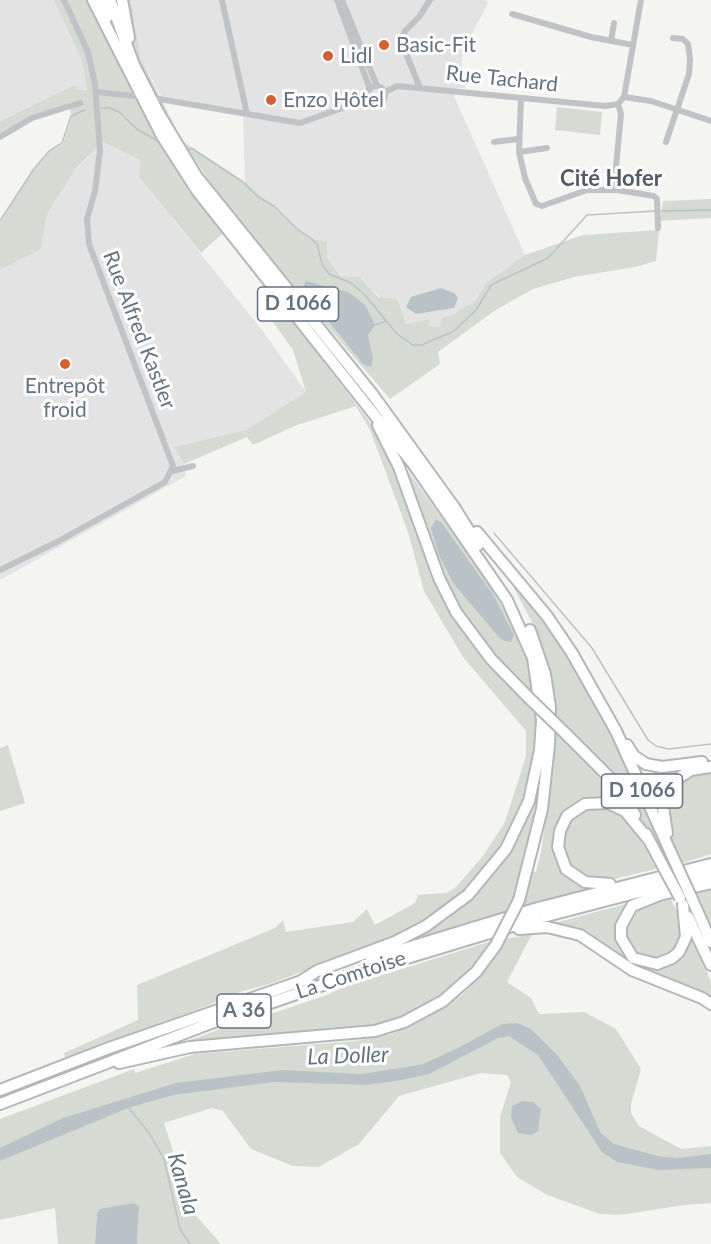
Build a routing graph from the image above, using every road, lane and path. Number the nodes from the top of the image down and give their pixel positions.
1 (64, 0) edge
2 (93, 0) edge
3 (101, 0) edge
4 (110, 0) edge
5 (122, 0) edge
6 (222, 0) edge
7 (337, 0) edge
8 (342, 0) edge
9 (430, 0) edge
10 (641, 0) edge
11 (512, 14) dead end
12 (614, 23) dead end
13 (673, 38) dead end
14 (611, 41) junction
15 (633, 45) junction
16 (132, 70) junction
17 (373, 88) junction
18 (420, 88) junction
19 (96, 92) junction
20 (385, 92) junction
21 (134, 96) dead end
22 (624, 97) junction
23 (522, 98) junction
24 (159, 99) dead end
25 (368, 99) junction
26 (80, 103) dead end
27 (618, 104) junction
28 (676, 110) junction
29 (247, 114) junction
30 (711, 122) edge
31 (0, 136) edge
32 (518, 140) junction
33 (494, 142) dead end
34 (666, 142) dead end
35 (547, 148) dead end
36 (519, 152) junction
37 (617, 190) junction
38 (658, 228) dead end
39 (364, 401) junction
40 (193, 466) dead end
41 (172, 471) junction
42 (454, 507) junction
43 (0, 570) edge
44 (616, 731) junction
45 (711, 761) edge
46 (711, 768) edge
47 (649, 840) junction
48 (670, 852) junction
49 (711, 858) edge
50 (711, 864) edge
51 (699, 866) junction
52 (711, 873) edge
53 (711, 883) edge
54 (628, 884) junction
55 (684, 900) junction
56 (492, 931) junction
57 (711, 942) edge
58 (711, 965) edge
59 (301, 981) junction
60 (711, 1004) edge
61 (76, 1073) junction
62 (0, 1090) edge
63 (0, 1104) edge

1 - 19 street, Rue Alfred Kastler
2 - 16 highway
3 - 16 highway, D 1066
4 - 16 highway, D 1066
5 - 16 highway
6 - 29 street
7 - 17 street
8 - 17 street
9 - 18 street
10 - 15 street
11 - 14 street
12 - 14 street
13 - 28 street
14 - 15 street
15 - 22 street
16 - 39 highway, D 1066
16 - 42 highway, D 1066
17 - 20 street
17 - 25 street
18 - 20 street, Rue Tachard
18 - 23 street, Rue Tachard
19 - 21 street
19 - 41 street, Rue Alfred Kastler
20 - 25 street
22 - 27 street
22 - 28 street
23 - 27 street, Rue Tachard
23 - 32 street
24 - 29 street
25 - 29 street
26 - 31 street
27 - 37 street
28 - 30 street
28 - 34 street
32 - 33 street
32 - 36 street
35 - 36 street
36 - 37 street
37 - 38 street
39 - 47 highway, D 1066, bridge
39 - 59 highway
40 - 41 street
41 - 43 street
42 - 44 highway, D 1066
42 - 61 highway, bridge
44 - 45 highway
44 - 48 highway, D 1066
46 - 48 highway
47 - 54 highway
47 - 55 highway, D 1066, bridge
48 - 55 highway, D 1066, bridge
49 - 51 highway
50 - 51 highway, La Comtoise / A 36
51 - 54 highway, La Comtoise / A 36
52 - 56 highway, La Comtoise / A 36
53 - 55 highway
54 - 59 highway, La Comtoise / A 36
55 - 57 highway, D 1066
55 - 58 highway, D 1066
56 - 60 highway
56 - 61 highway, La Comtoise / A 36
59 - 62 highway, La Comtoise / A 36
61 - 63 highway, La Comtoise / A 36

